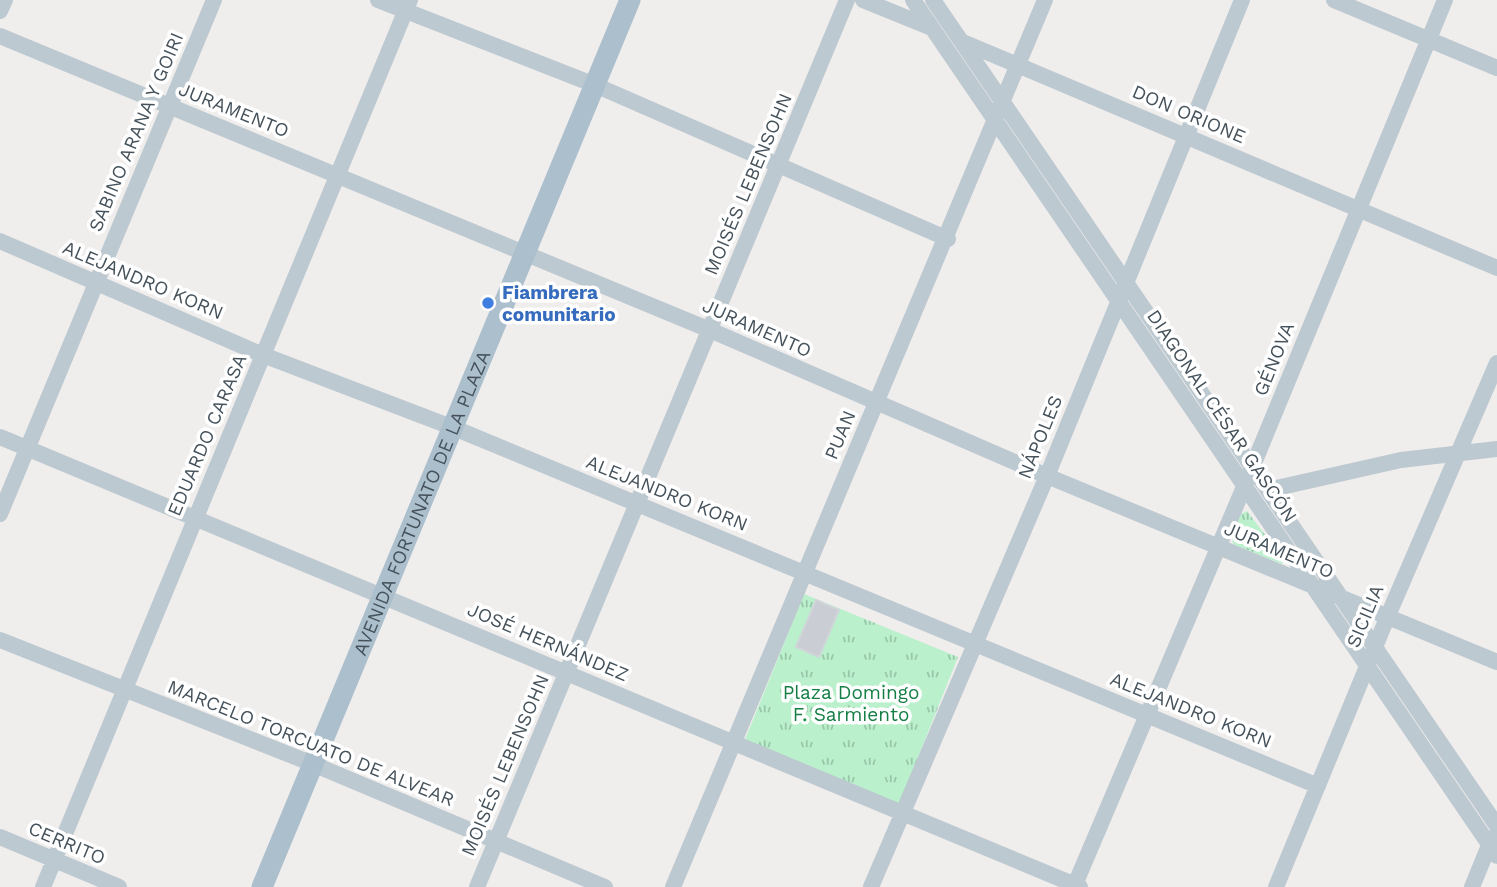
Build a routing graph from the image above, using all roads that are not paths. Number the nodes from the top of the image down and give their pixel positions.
1 (5, 0) edge
2 (214, 0) edge
3 (378, 0) edge
4 (631, 0) edge
5 (847, 0) edge
6 (863, 0) edge
7 (912, 0) edge
8 (933, 0) edge
9 (1045, 0) edge
10 (1242, 0) edge
11 (1334, 0) edge
12 (1445, 0) edge
13 (408, 6) edge
14 (0, 11) edge
15 (932, 28) junction
16 (0, 36) edge
17 (1429, 39) junction
18 (962, 41) junction
19 (1018, 65) junction
20 (1497, 68) edge
21 (595, 85) junction
22 (1004, 104) junction
23 (170, 106) junction
24 (996, 122) junction
25 (1185, 135) junction
26 (779, 164) junction
27 (338, 176) junction
28 (1357, 209) junction
29 (948, 239) junction
30 (0, 241) edge
31 (525, 254) junction
32 (1497, 268) edge
33 (97, 282) junction
34 (1126, 282) junction
35 (1118, 301) junction
36 (710, 330) junction
37 (263, 355) junction
38 (1497, 363) edge
39 (877, 404) junction
40 (454, 428) junction
41 (0, 437) edge
42 (27, 448) junction
43 (1497, 449) edge
44 (1460, 451) junction
45 (1252, 468) junction
46 (1047, 476) junction
47 (1245, 487) junction
48 (1268, 490) junction
49 (637, 504) junction
50 (0, 514) edge
51 (196, 518) junction
52 (1217, 546) junction
53 (804, 573) junction
54 (1314, 588) junction
55 (383, 596) junction
56 (1342, 600) junction
57 (1387, 618) junction
58 (0, 640) edge
59 (973, 643) junction
60 (1375, 648) junction
61 (1497, 662) edge
62 (1367, 667) junction
63 (567, 673) junction
64 (125, 690) junction
65 (1146, 714) junction
66 (733, 743) junction
67 (313, 764) junction
68 (1318, 786) junction
69 (902, 813) junction
70 (1497, 826) edge
71 (0, 837) edge
72 (496, 841) junction
73 (1493, 851) edge
74 (54, 860) junction
75 (1076, 886) edge
76 (43, 887) edge
77 (119, 887) edge
78 (262, 887) edge
79 (477, 887) edge
80 (605, 887) edge
81 (673, 887) edge
82 (871, 887) edge
83 (1276, 887) edge
84 (1472, 887) edge

1 - 14 street
2 - 23 street, SABINO ARANA Y GOIRI
3 - 13 street
4 - 21 main road, AVENIDA FORTUNATO DE LA PLAZA
5 - 26 street, MOISÉS LEBENSOHN
6 - 15 street, DON ORIONE
7 - 15 street, DIAGONAL CÉSAR GASCÓN
8 - 18 street, DIAGONAL CÉSAR GASCÓN
9 - 19 street, PUAN
10 - 25 street, NÁPOLES
11 - 17 street
12 - 17 street, GÉNOVA
13 - 21 street
13 - 27 street, EDUARDO CARASA
15 - 18 street, DON ORIONE
15 - 24 street, DIAGONAL CÉSAR GASCÓN
16 - 23 street, JURAMENTO
17 - 20 street
17 - 28 street, GÉNOVA
18 - 19 street, DON ORIONE
18 - 22 street, DIAGONAL CÉSAR GASCÓN
19 - 22 street, PUAN
19 - 25 street, DON ORIONE
21 - 26 street
21 - 31 main road, AVENIDA FORTUNATO DE LA PLAZA
22 - 24 street, PUAN
22 - 34 street, DIAGONAL CÉSAR GASCÓN
23 - 27 street, JURAMENTO
23 - 33 street, SABINO ARANA Y GOIRI
24 - 29 street, PUAN
24 - 35 street, DIAGONAL CÉSAR GASCÓN
25 - 28 street, DON ORIONE
25 - 34 street, NÁPOLES
26 - 29 street
26 - 36 street, MOISÉS LEBENSOHN
27 - 31 street, JURAMENTO
27 - 37 street, EDUARDO CARASA
28 - 32 street, DON ORIONE
28 - 45 street, GÉNOVA
29 - 39 street, PUAN
30 - 33 street, ALEJANDRO KORN
31 - 36 street, JURAMENTO
31 - 40 main road, AVENIDA FORTUNATO DE LA PLAZA
33 - 37 street, ALEJANDRO KORN
33 - 42 street, SABINO ARANA Y GOIRI
34 - 35 street, NÁPOLES
34 - 45 street, DIAGONAL CÉSAR GASCÓN
35 - 46 street, NÁPOLES
35 - 47 street, DIAGONAL CÉSAR GASCÓN
36 - 39 street, JURAMENTO
36 - 49 street, MOISÉS LEBENSOHN
37 - 40 street, ALEJANDRO KORN
37 - 51 street, EDUARDO CARASA
38 - 44 street, SICILIA
39 - 46 street, JURAMENTO
39 - 53 street, PUAN
40 - 49 street, ALEJANDRO KORN
40 - 55 main road, AVENIDA FORTUNATO DE LA PLAZA
41 - 42 street, JOSÉ HERNÁNDEZ
42 - 50 street, SABINO ARANA Y GOIRI
42 - 51 street, JOSÉ HERNÁNDEZ
43 - 44 street
44 - 48 street
44 - 57 street, SICILIA
45 - 47 street, GÉNOVA
45 - 48 street, DIAGONAL CÉSAR GASCÓN
46 - 52 street, JURAMENTO
46 - 59 street, NÁPOLES
47 - 52 street, GÉNOVA
47 - 54 street, DIAGONAL CÉSAR GASCÓN
48 - 56 street, DIAGONAL CÉSAR GASCÓN
49 - 53 street, ALEJANDRO KORN
49 - 63 street, MOISÉS LEBENSOHN
51 - 55 street, JOSÉ HERNÁNDEZ
51 - 64 street, EDUARDO CARASA
52 - 54 street, JURAMENTO
52 - 65 street, GÉNOVA
53 - 59 street, ALEJANDRO KORN
53 - 66 street, PUAN
54 - 56 street, JURAMENTO
54 - 62 street, DIAGONAL CÉSAR GASCÓN
55 - 63 street, JOSÉ HERNÁNDEZ
55 - 67 main road, AVENIDA FORTUNATO DE LA PLAZA
56 - 57 street, JURAMENTO
56 - 60 street, DIAGONAL CÉSAR GASCÓN
57 - 60 street, SICILIA
57 - 61 street, JURAMENTO
58 - 64 street, MARCELO TORCUATO DE ALVEAR
59 - 65 street, ALEJANDRO KORN
59 - 69 street, NÁPOLES
60 - 62 street, SICILIA
60 - 70 street, DIAGONAL CÉSAR GASCÓN
62 - 68 street, SICILIA
62 - 73 street, DIAGONAL CÉSAR GASCÓN
63 - 66 street, JOSÉ HERNÁNDEZ
63 - 72 street, MOISÉS LEBENSOHN
64 - 67 street, MARCELO TORCUATO DE ALVEAR
64 - 74 street, EDUARDO CARASA
65 - 68 street, ALEJANDRO KORN
65 - 75 street, GÉNOVA
66 - 69 street, JOSÉ HERNÁNDEZ
66 - 81 street, PUAN
67 - 72 street, MARCELO TORCUATO DE ALVEAR
67 - 78 main road, AVENIDA FORTUNATO DE LA PLAZA
68 - 83 street, SICILIA
69 - 75 street, JOSÉ HERNÁNDEZ
69 - 82 street, NÁPOLES
70 - 73 street
71 - 74 street, CERRITO
72 - 79 street, MOISÉS LEBENSOHN
72 - 80 street, MARCELO TORCUATO DE ALVEAR
73 - 84 street
74 - 76 street, EDUARDO CARASA
74 - 77 street, CERRITO

